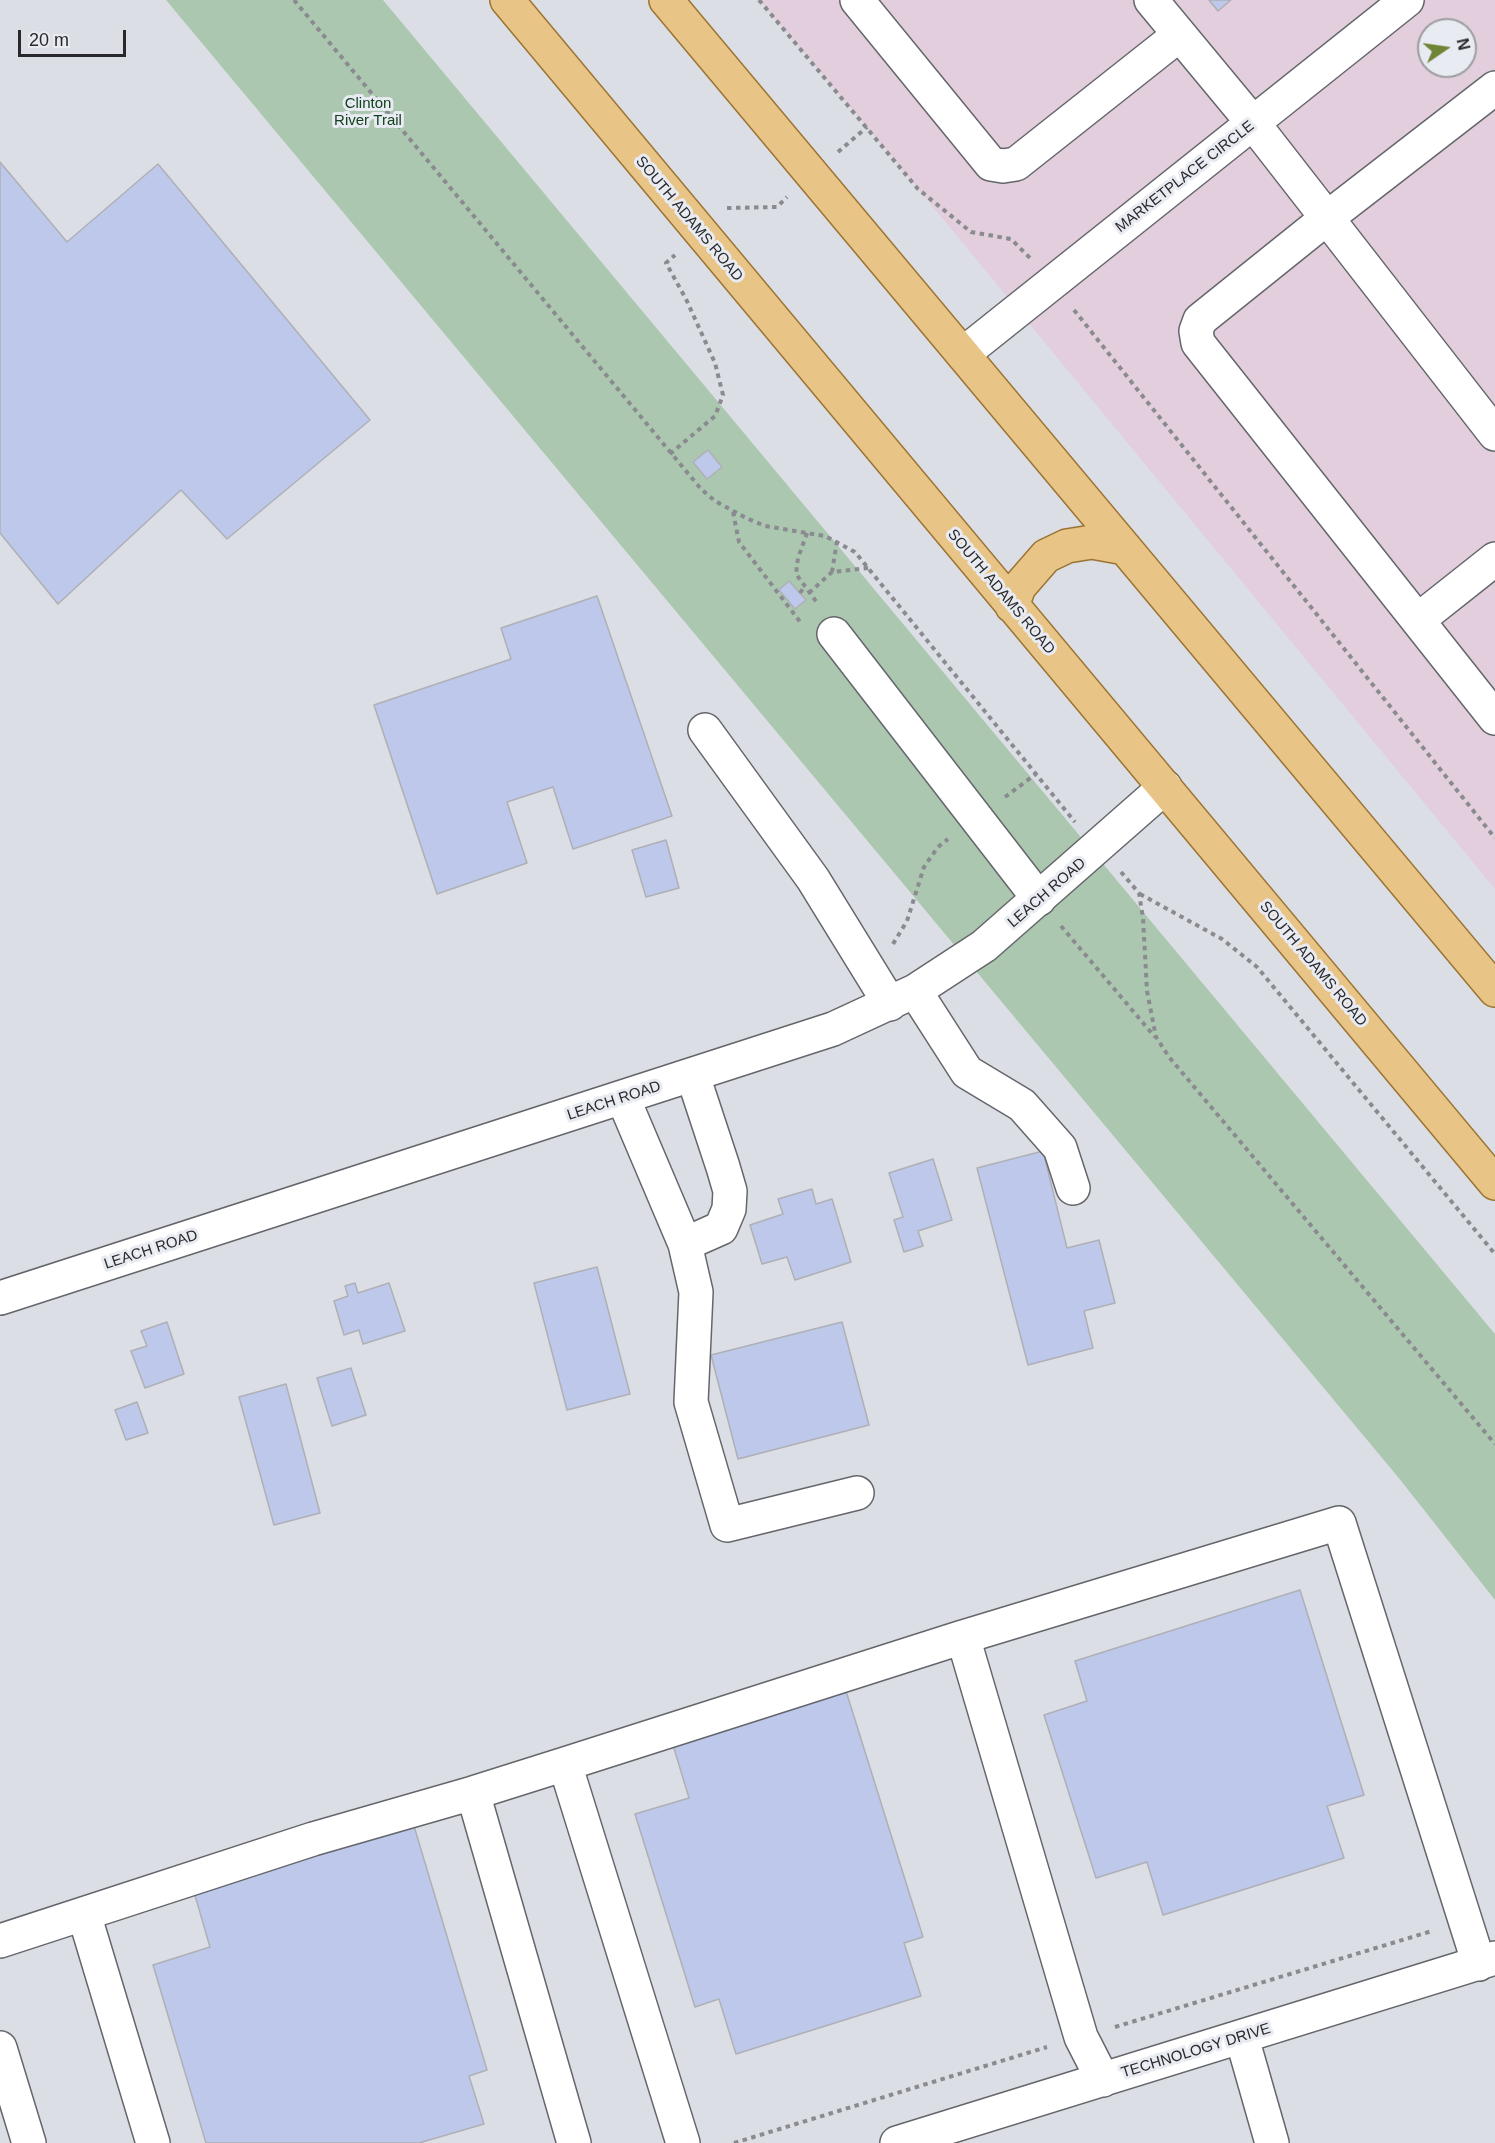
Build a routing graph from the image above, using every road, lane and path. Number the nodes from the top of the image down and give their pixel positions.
1 (294, 0) edge
2 (507, 0) edge
3 (666, 0) edge
4 (759, 0) edge
5 (856, 0) edge
6 (1151, 0) edge
7 (1407, 0) edge
8 (1179, 35) junction
9 (1495, 88) edge
10 (1253, 123) junction
11 (867, 127) junction
12 (831, 158) dead end
13 (788, 196) dead end
14 (724, 211) dead end
15 (1327, 218) junction
16 (681, 249) dead end
17 (1051, 284) junction
18 (963, 354) junction
19 (1495, 434) edge
20 (670, 454) junction
21 (733, 512) junction
22 (807, 533) junction
23 (837, 541) junction
24 (1125, 548) junction
25 (1495, 559) edge
26 (869, 568) junction
27 (832, 572) junction
28 (804, 587) junction
29 (809, 592) junction
30 (800, 593) dead end
31 (1012, 606) junction
32 (1418, 621) junction
33 (834, 634) junction
34 (1495, 718) edge
35 (705, 730) dead end
36 (1036, 774) junction
37 (1165, 787) junction
38 (978, 817) junction
39 (1074, 821) dead end
40 (1495, 838) edge
41 (1121, 872) dead end
42 (1139, 893) junction
43 (1039, 899) junction
44 (868, 969) junction
45 (1495, 990) edge
46 (903, 998) junction
47 (1156, 1037) junction
48 (693, 1076) junction
49 (623, 1098) junction
50 (1495, 1183) edge
51 (1072, 1188) dead end
52 (685, 1244) junction
53 (1495, 1254) edge
54 (0, 1299) edge
55 (1495, 1444) edge
56 (857, 1492) dead end
57 (963, 1637) junction
58 (565, 1764) junction
59 (473, 1793) junction
60 (84, 1914) junction
61 (0, 1941) edge
62 (1487, 1961) edge
63 (1242, 2038) junction
64 (0, 2048) edge
65 (1103, 2080) junction
66 (30, 2143) edge
67 (153, 2143) edge
68 (574, 2143) edge
69 (683, 2143) edge
70 (897, 2143) edge
71 (1272, 2143) edge

1 - 20 path
2 - 31 main road, SOUTH ADAMS ROAD
3 - 18 main road
4 - 11 path
5 - 8 street
6 - 8 street
7 - 10 street, MARKETPLACE CIRCLE
8 - 10 street
9 - 15 street
10 - 15 street
10 - 17 street, MARKETPLACE CIRCLE
11 - 12 path
11 - 17 path
13 - 14 path
15 - 19 street
15 - 32 street
16 - 20 path
17 - 18 street, MARKETPLACE CIRCLE
17 - 40 path
18 - 24 main road
20 - 21 path
21 - 22 path
21 - 33 path
22 - 23 path
22 - 28 path
23 - 26 path
23 - 27 path
24 - 31 main road
24 - 45 main road
25 - 32 street
26 - 27 path
26 - 36 path
27 - 29 path
28 - 29 path
28 - 30 path
29 - 33 path
31 - 37 main road, SOUTH ADAMS ROAD
32 - 34 street
33 - 38 street
35 - 44 street
36 - 38 path
36 - 39 path
37 - 43 street, LEACH ROAD
37 - 50 main road, SOUTH ADAMS ROAD
38 - 43 street
38 - 44 path
41 - 42 path
42 - 47 path
42 - 53 path
43 - 46 street, LEACH ROAD
43 - 47 path
44 - 46 street
46 - 48 street, LEACH ROAD
46 - 51 street
47 - 55 path
48 - 49 street, LEACH ROAD
48 - 52 street
49 - 52 street
49 - 54 street, LEACH ROAD
52 - 56 street
57 - 58 street
57 - 62 street
57 - 65 street
58 - 59 street
58 - 69 street
59 - 60 street
59 - 68 street
60 - 61 street
60 - 67 street
62 - 63 street, TECHNOLOGY DRIVE
63 - 65 street, TECHNOLOGY DRIVE
63 - 71 street
64 - 66 street
65 - 70 street, TECHNOLOGY DRIVE

